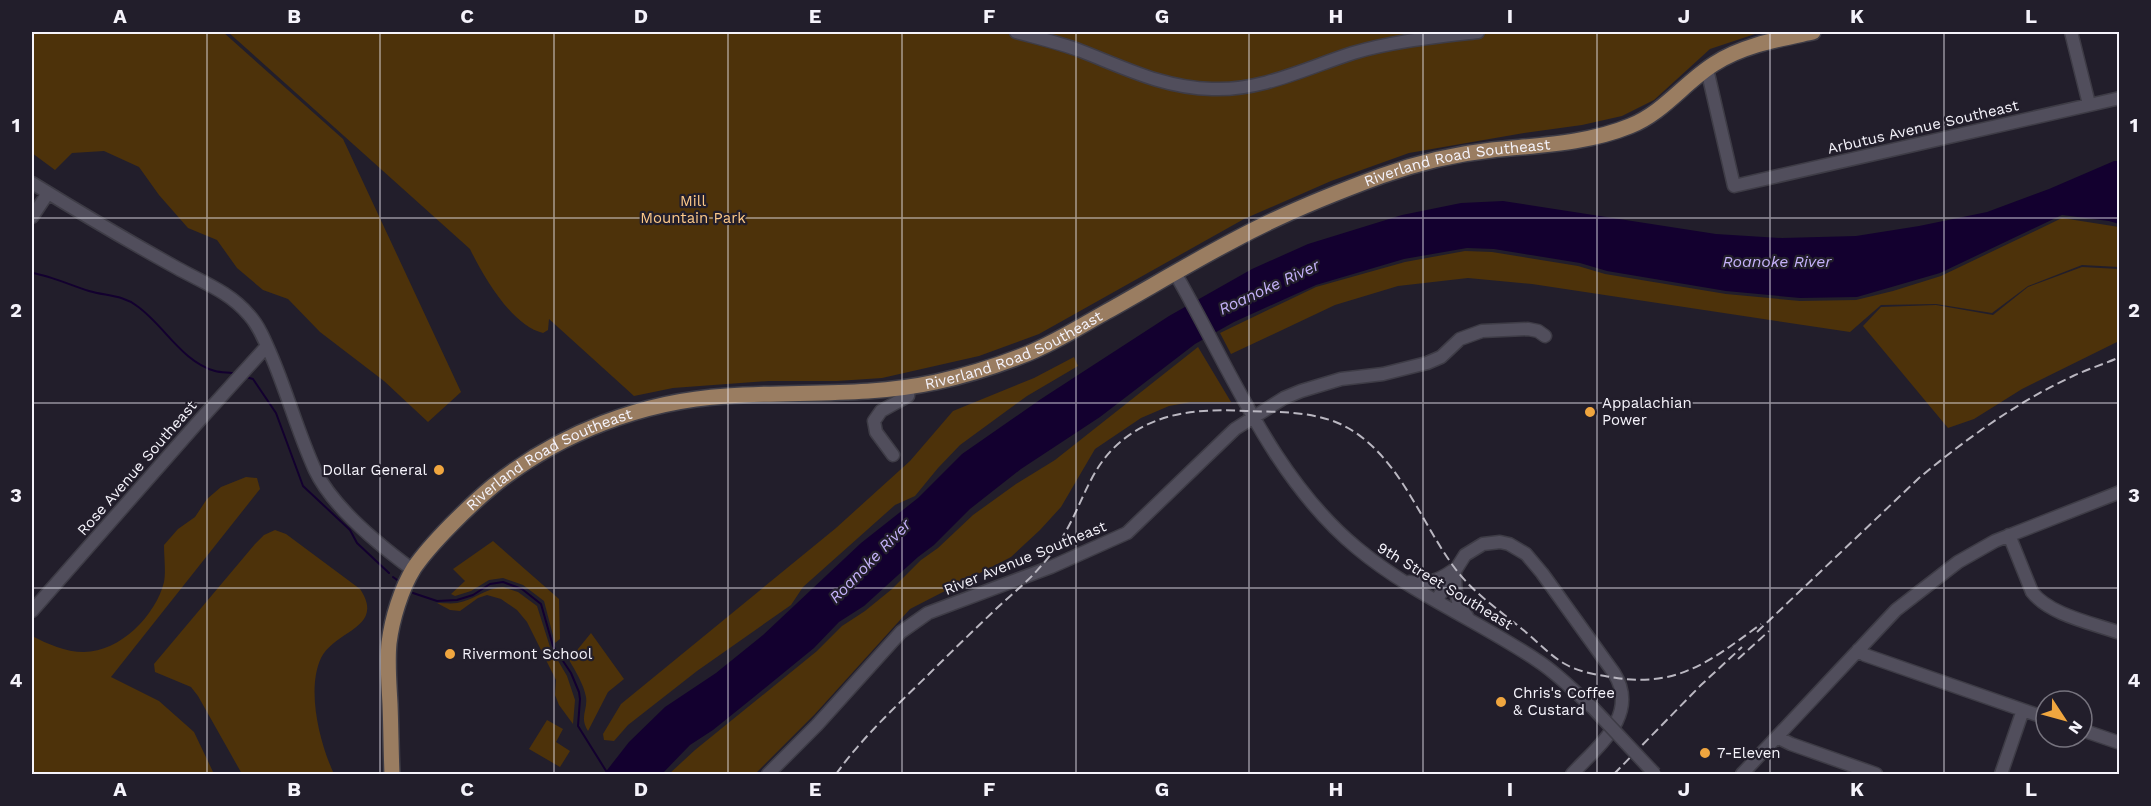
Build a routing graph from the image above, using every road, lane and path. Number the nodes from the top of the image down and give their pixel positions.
1 (1016, 32) edge
2 (1478, 32) edge
3 (1814, 32) edge
4 (2071, 32) edge
5 (1707, 69) junction
6 (2120, 98) edge
7 (2089, 105) junction
8 (32, 183) edge
9 (48, 193) junction
10 (32, 217) edge
11 (1175, 273) junction
12 (1545, 336) dead end
13 (267, 346) junction
14 (909, 387) junction
15 (1254, 417) junction
16 (893, 455) dead end
17 (2120, 492) edge
18 (2009, 535) junction
19 (1455, 569) junction
20 (413, 570) junction
21 (1403, 581) junction
22 (1436, 601) junction
23 (32, 611) edge
24 (1477, 625) junction
25 (2117, 628) edge
26 (1858, 650) junction
27 (2023, 710) junction
28 (2034, 714) edge
29 (2094, 734) edge
30 (1777, 737) junction
31 (2120, 743) edge
32 (391, 754) junction
33 (386, 774) edge
34 (392, 774) edge
35 (768, 774) edge
36 (1572, 774) edge
37 (1655, 774) edge
38 (1742, 774) edge
39 (1876, 774) edge
40 (2001, 774) edge

1 - 2 street
3 - 5 main road, Riverland Road Southeast
4 - 7 street
5 - 7 street, Arbutus Avenue Southeast
5 - 11 main road, Riverland Road Southeast
6 - 7 street, Arbutus Avenue Southeast
8 - 9 street
9 - 10 street
9 - 13 street
11 - 14 main road, Riverland Road Southeast
11 - 15 street, 9th Street Southeast
12 - 15 street, River Avenue Southeast
13 - 20 street
13 - 23 street, Rose Avenue Southeast
14 - 16 street
14 - 20 main road, Riverland Road Southeast
15 - 21 street, 9th Street Southeast
15 - 35 street, River Avenue Southeast
17 - 18 street
18 - 25 street
18 - 26 street
19 - 21 street
19 - 22 street
19 - 24 street
19 - 36 street
20 - 32 main road, Riverland Road Southeast
21 - 22 street, 9th Street Southeast
22 - 24 street, 9th Street Southeast
24 - 37 street, 9th Street Southeast, bridge
26 - 27 street
26 - 30 street
27 - 28 street
27 - 40 street
29 - 31 street
30 - 38 street
30 - 39 street
32 - 33 main road
32 - 34 main road, Riverland Road Southeast

